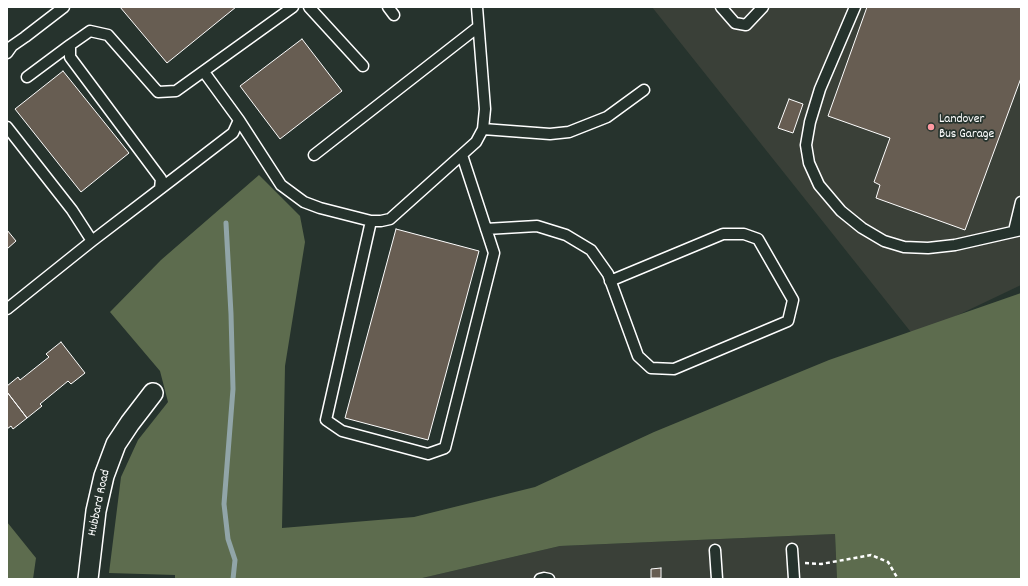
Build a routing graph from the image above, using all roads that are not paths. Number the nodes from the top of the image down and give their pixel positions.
1 (64, 7) edge
2 (293, 7) edge
3 (309, 7) edge
4 (477, 7) edge
5 (721, 7) edge
6 (763, 7) edge
7 (855, 7) edge
8 (478, 27) junction
9 (70, 45) junction
10 (7, 53) edge
11 (363, 66) dead end
12 (204, 72) junction
13 (27, 77) dead end
14 (644, 90) dead end
15 (239, 120) junction
16 (7, 127) edge
17 (483, 129) junction
18 (314, 155) dead end
19 (462, 155) junction
20 (160, 189) junction
21 (1021, 202) edge
22 (371, 221) junction
23 (486, 229) junction
24 (1017, 230) edge
25 (92, 241) junction
26 (610, 281) junction
27 (7, 309) edge
28 (153, 392) dead end
29 (792, 549) dead end
30 (716, 550) dead end
31 (88, 579) edge
32 (540, 579) edge
33 (549, 579) edge
34 (717, 579) edge
35 (794, 579) edge

1 - 10 lane
2 - 12 lane
3 - 11 lane
4 - 8 lane
5 - 6 lane
7 - 24 lane
8 - 17 lane
8 - 18 lane
9 - 12 lane
9 - 13 lane
9 - 20 lane
12 - 15 lane
14 - 17 lane
15 - 20 lane
15 - 22 lane
16 - 25 lane
17 - 19 lane
19 - 22 lane
19 - 23 lane
20 - 25 lane
21 - 24 lane
22 - 23 lane
23 - 26 lane
25 - 27 lane
26 - 26 lane
28 - 31 street, Hubbard Road
29 - 35 lane
30 - 34 lane
32 - 33 lane

